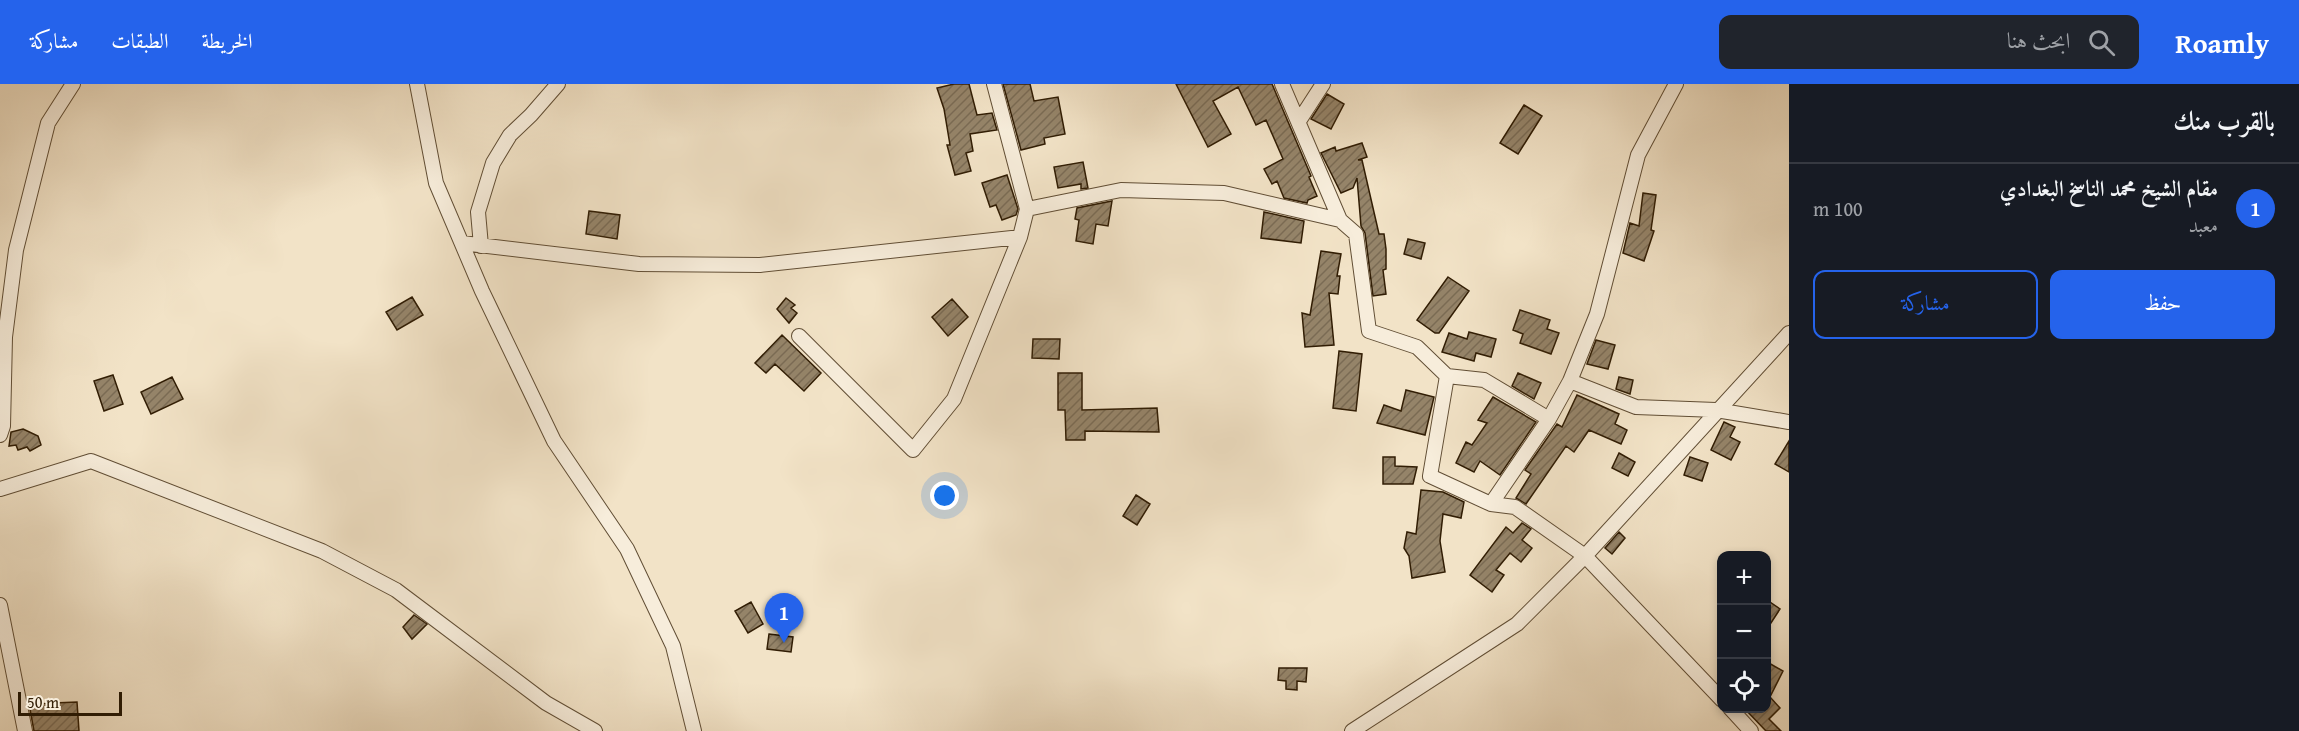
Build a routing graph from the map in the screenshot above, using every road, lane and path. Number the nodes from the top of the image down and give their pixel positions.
1 (73, 84) edge
2 (417, 84) edge
3 (558, 84) edge
4 (994, 84) edge
5 (1282, 84) edge
6 (1323, 84) edge
7 (1676, 84) edge
8 (1299, 121) junction
9 (1026, 209) junction
10 (1340, 220) junction
11 (1020, 237) junction
12 (462, 243) junction
13 (481, 246) junction
14 (1789, 333) edge
15 (799, 336) dead end
16 (1446, 376) junction
17 (1570, 381) junction
18 (1716, 410) junction
19 (1549, 419) junction
20 (1789, 423) edge
21 (0, 435) edge
22 (0, 489) edge
23 (1491, 504) junction
24 (1585, 556) junction
25 (0, 604) edge
26 (1717, 695) edge
27 (1735, 713) edge
28 (26, 731) edge
29 (595, 731) edge
30 (694, 731) edge
31 (1352, 731) edge
32 (1751, 731) edge

1 - 21 street
2 - 12 street
3 - 13 street
4 - 9 street
5 - 8 street
6 - 8 street
7 - 17 street
8 - 10 street
9 - 10 street
9 - 11 street
10 - 16 street
11 - 13 street
11 - 15 street
12 - 13 street
12 - 30 street
14 - 18 street
16 - 19 street
16 - 23 street
17 - 18 street
17 - 19 street
18 - 20 street
18 - 24 street
19 - 23 street
22 - 29 street
23 - 24 street
24 - 26 street
24 - 31 street
25 - 28 street
27 - 32 street

